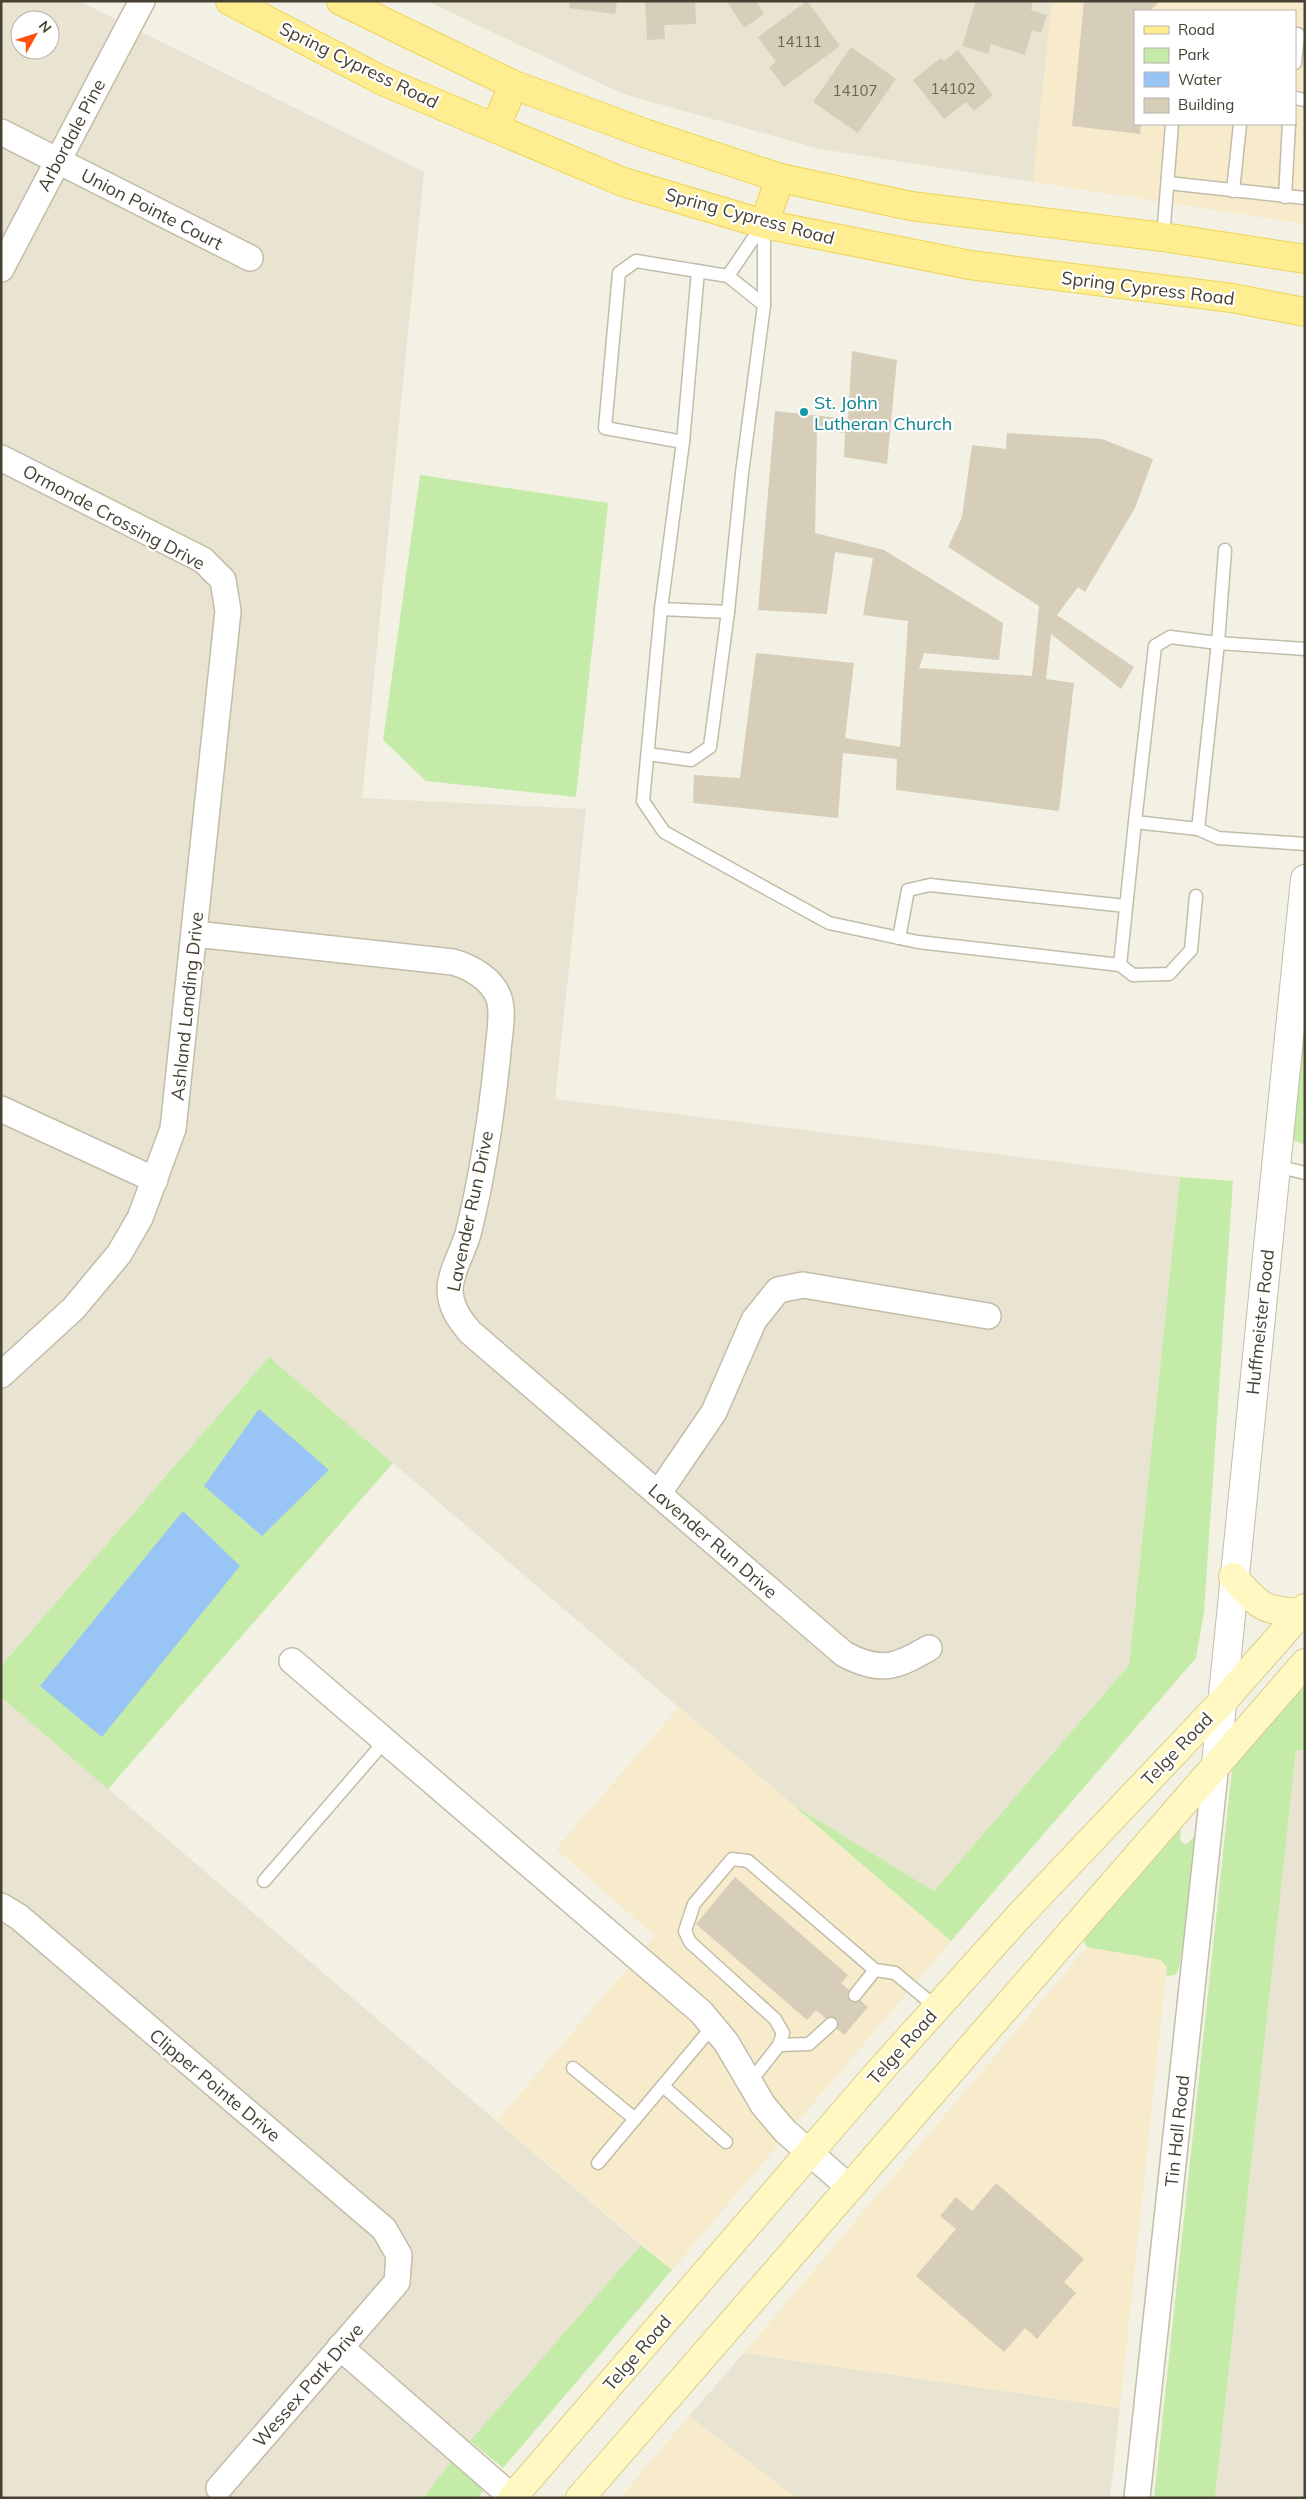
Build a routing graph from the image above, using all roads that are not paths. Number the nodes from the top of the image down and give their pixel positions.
1 (142, 1) edge
2 (230, 1) edge
3 (341, 1) edge
4 (1299, 34) edge
5 (1296, 56) edge
6 (514, 85) junction
7 (1172, 125) edge
8 (1240, 125) edge
9 (1290, 125) edge
10 (495, 127) junction
11 (1, 132) edge
12 (57, 160) junction
13 (780, 178) junction
14 (1168, 183) junction
15 (1233, 191) junction
16 (1285, 197) junction
17 (1305, 198) edge
18 (764, 224) junction
19 (1163, 237) junction
20 (250, 258) dead end
21 (1305, 259) edge
22 (1, 270) edge
23 (698, 271) junction
24 (728, 276) junction
25 (764, 305) junction
26 (1305, 312) edge
27 (683, 442) junction
28 (1, 458) edge
29 (1225, 550) dead end
30 (223, 580) joint
31 (661, 609) junction
32 (728, 612) junction
33 (1218, 642) junction
34 (1305, 649) edge
35 (648, 754) junction
36 (1135, 822) junction
37 (1198, 829) junction
38 (1305, 844) edge
39 (1305, 879) edge
40 (1196, 896) dead end
41 (1126, 906) junction
42 (195, 934) junction
43 (899, 938) junction
44 (1120, 964) junction
45 (1, 1109) edge
46 (1276, 1166) junction
47 (1305, 1173) edge
48 (155, 1180) junction
49 (988, 1316) dead end
50 (1, 1375) edge
51 (658, 1494) junction
52 (1233, 1577) junction
53 (1302, 1610) edge
54 (930, 1648) dead end
55 (292, 1661) dead end
56 (1305, 1664) edge
57 (1224, 1700) junction
58 (385, 1741) junction
59 (1216, 1764) junction
60 (264, 1881) dead end
61 (1, 1906) edge
62 (875, 1970) junction
63 (855, 1995) dead end
64 (937, 2008) junction
65 (831, 2024) dead end
66 (713, 2026) junction
67 (779, 2045) junction
68 (573, 2068) dead end
69 (750, 2082) junction
70 (662, 2086) junction
71 (635, 2120) junction
72 (726, 2142) dead end
73 (810, 2154) junction
74 (598, 2163) dead end
75 (850, 2188) junction
76 (396, 2282) joint
77 (340, 2347) junction
78 (219, 2488) dead end
79 (513, 2498) edge
80 (580, 2498) edge
81 (1136, 2498) edge

1 - 12 street, Arbordale Pine
2 - 10 main road, Spring Cypress Road
3 - 6 main road
4 - 5 lane
6 - 10 main road
6 - 13 main road
7 - 14 lane
8 - 15 lane
9 - 16 lane
10 - 18 main road, Spring Cypress Road
11 - 12 street, Union Pointe Court
12 - 20 street, Union Pointe Court
12 - 22 street, Arbordale Pine
13 - 18 main road
13 - 19 main road
14 - 15 lane
14 - 19 lane
15 - 16 lane
16 - 17 lane
18 - 24 lane
18 - 25 lane
18 - 26 main road, Spring Cypress Road
19 - 21 main road
23 - 24 lane
23 - 27 lane
23 - 27 lane
24 - 25 lane
25 - 32 lane
27 - 31 lane
28 - 30 street, Ormonde Crossing Drive
29 - 33 lane
30 - 42 street, Ashland Landing Drive
31 - 32 lane
31 - 35 lane
32 - 35 lane
33 - 34 lane
33 - 36 lane
33 - 37 lane
35 - 43 lane
36 - 37 lane
36 - 41 lane
37 - 38 lane
39 - 46 street, Huffmeister Road
40 - 44 lane
41 - 43 lane
41 - 44 lane
42 - 48 street, Ashland Landing Drive
42 - 51 street, Lavender Run Drive
43 - 44 lane
45 - 48 street
46 - 47 lane
46 - 52 street, Huffmeister Road
48 - 50 street, Ashland Landing Drive
49 - 51 street
51 - 54 street, Lavender Run Drive
52 - 53 main road
52 - 57 street, Huffmeister Road
53 - 57 main road, Telge Road
55 - 58 street
56 - 59 main road
57 - 59 street, Huffmeister Road
57 - 64 main road, Telge Road
58 - 60 lane
58 - 66 street
59 - 75 main road
59 - 81 street, Tin Hall Road
61 - 76 street, Clipper Pointe Drive
62 - 63 lane
62 - 64 lane
62 - 67 lane
64 - 73 main road, Telge Road
65 - 67 lane
66 - 69 street
66 - 70 lane
67 - 69 lane
68 - 71 lane
69 - 73 street
70 - 71 lane
70 - 72 lane
71 - 74 lane
73 - 75 street
73 - 79 main road, Telge Road
75 - 80 main road
76 - 77 street, Wessex Park Drive
77 - 78 street, Wessex Park Drive
77 - 79 street

